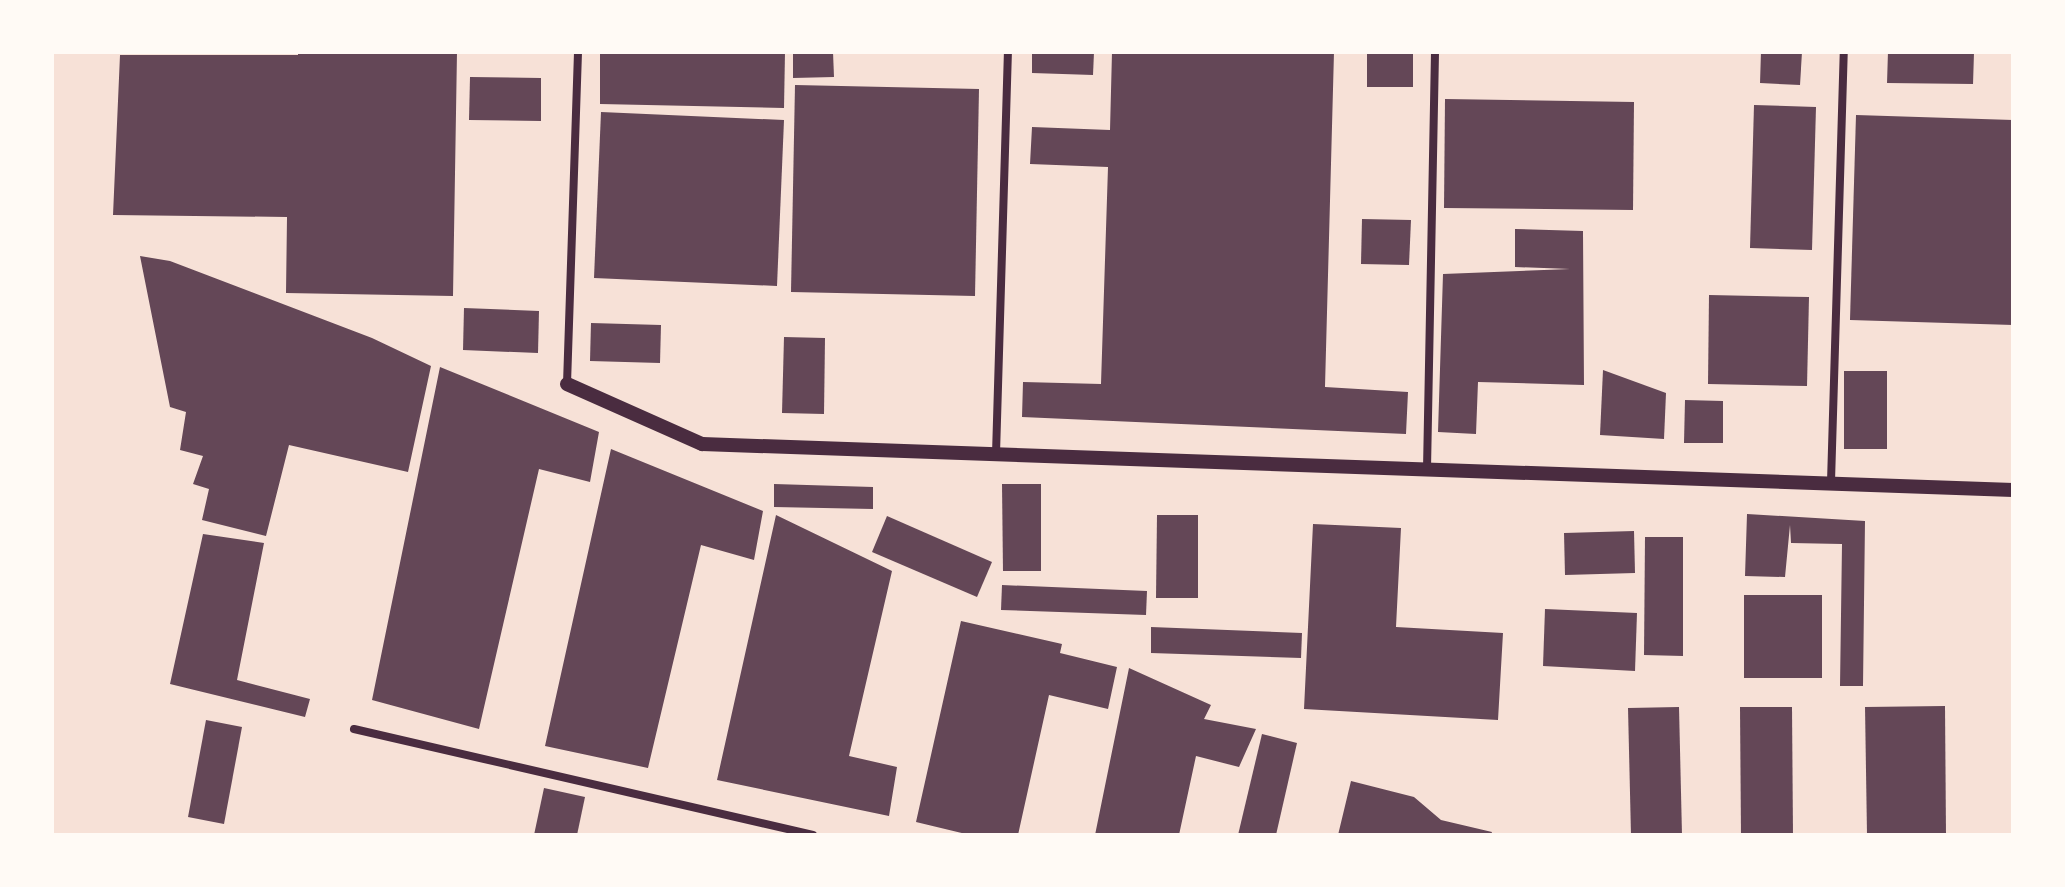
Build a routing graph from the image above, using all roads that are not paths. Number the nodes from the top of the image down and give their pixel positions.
1 (578, 52) edge
2 (1008, 52) edge
3 (1435, 52) edge
4 (1844, 52) edge
5 (567, 384) joint
6 (996, 454) junction
7 (1427, 469) junction
8 (1831, 482) junction
9 (2013, 490) edge
10 (354, 729) dead end
11 (813, 835) edge

1 - 5 street
2 - 6 street
3 - 7 street
4 - 8 street
5 - 6 street
6 - 7 street
7 - 8 street
8 - 9 street
10 - 11 street

